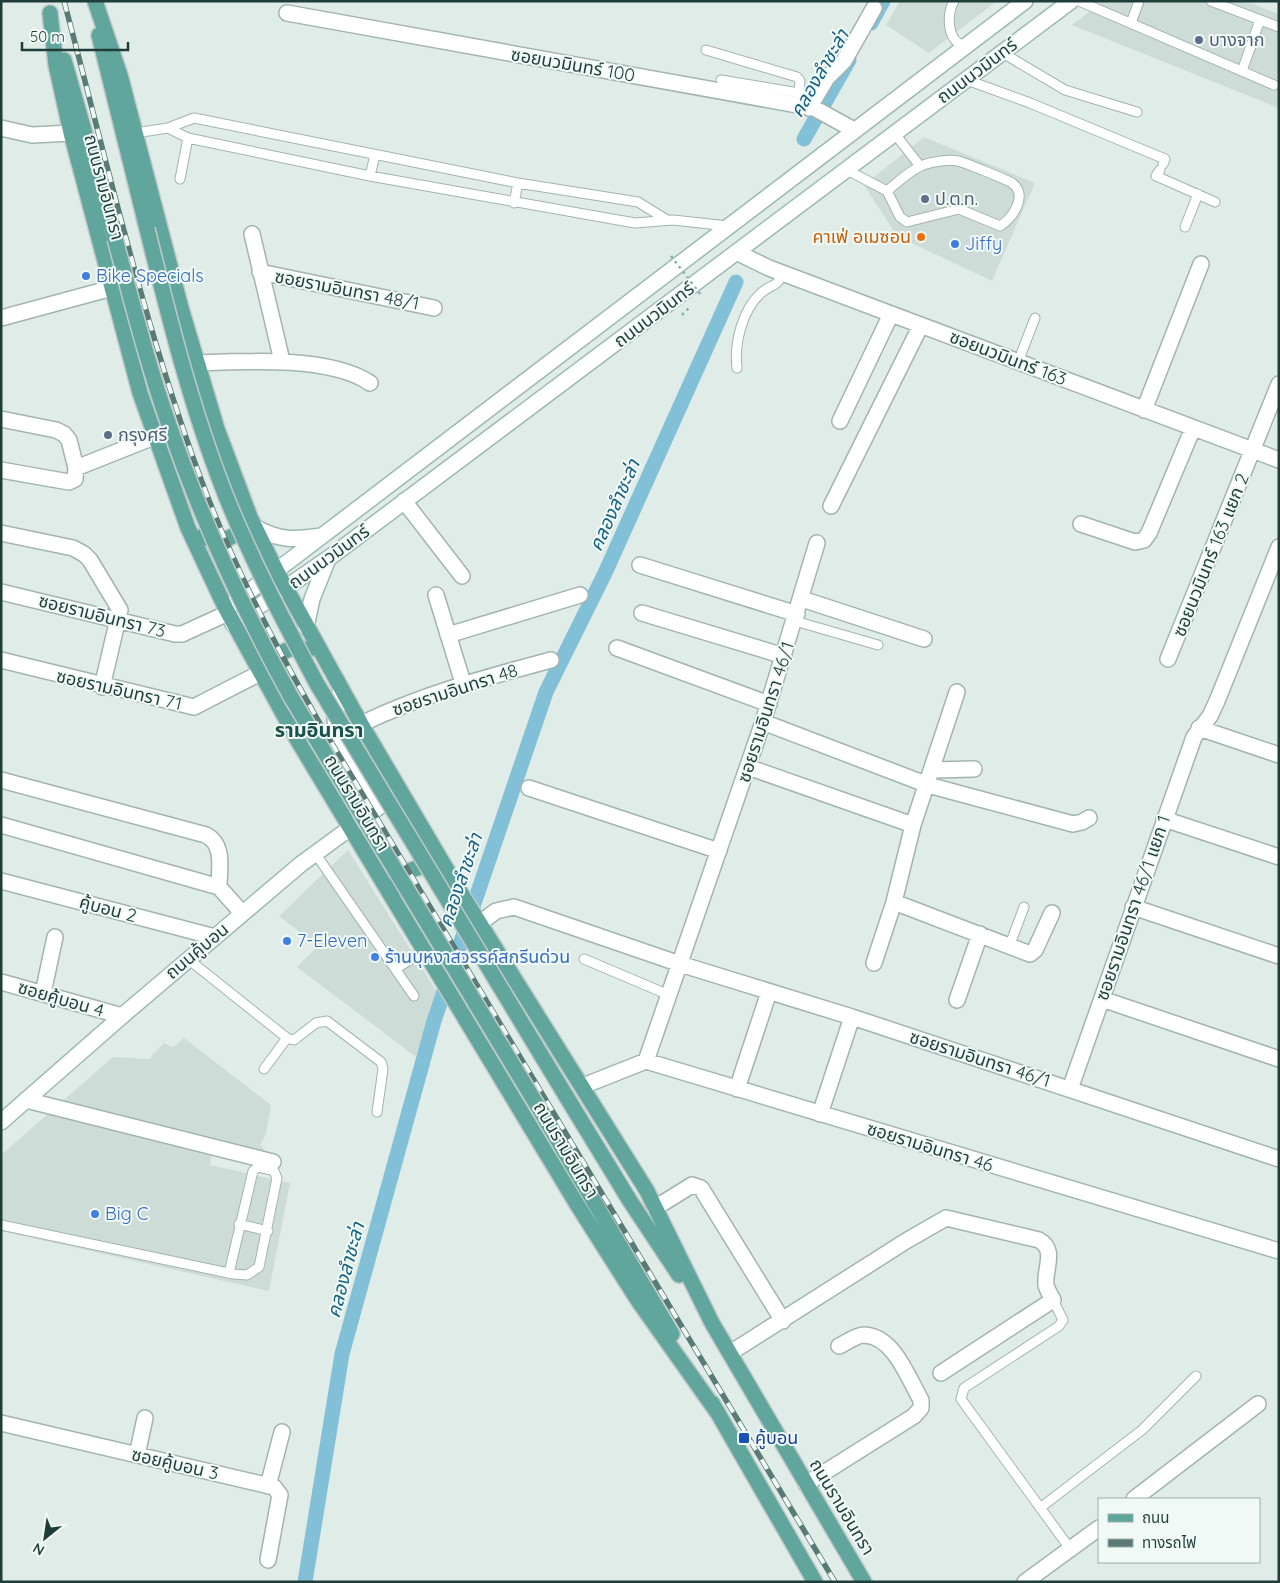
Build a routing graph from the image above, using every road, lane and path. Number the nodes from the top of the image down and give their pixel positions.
1 (94, 1) edge
2 (954, 1) edge
3 (1025, 1) edge
4 (1071, 1) edge
5 (1079, 1) edge
6 (1139, 1) edge
7 (1212, 1) edge
8 (48, 7) edge
9 (874, 8) dead end
10 (287, 13) dead end
11 (1260, 20) junction
12 (1131, 23) junction
13 (1279, 27) edge
14 (966, 46) junction
15 (706, 50) dead end
16 (1001, 52) junction
17 (1242, 71) junction
18 (721, 80) dead end
19 (966, 80) junction
20 (1274, 85) dead end
21 (807, 104) junction
22 (1137, 112) dead end
23 (1, 128) edge
24 (168, 128) junction
25 (854, 130) junction
26 (71, 133) junction
27 (135, 133) junction
28 (895, 134) junction
29 (188, 138) junction
30 (375, 155) junction
31 (920, 166) junction
32 (847, 170) junction
33 (370, 176) junction
34 (180, 179) dead end
35 (518, 183) junction
36 (887, 191) junction
37 (1198, 194) junction
38 (1215, 202) dead end
39 (514, 203) junction
40 (666, 220) junction
41 (728, 226) junction
42 (1185, 227) dead end
43 (252, 234) dead end
44 (738, 253) junction
45 (671, 256) dead end
46 (1201, 264) dead end
47 (260, 272) junction
48 (783, 273) junction
49 (112, 288) junction
50 (701, 295) dead end
51 (434, 308) dead end
52 (2, 314) edge
53 (891, 314) junction
54 (1035, 318) dead end
55 (921, 325) junction
56 (282, 361) junction
57 (1018, 362) junction
58 (197, 363) junction
59 (737, 368) dead end
60 (370, 383) dead end
61 (1279, 384) edge
62 (1144, 410) junction
63 (1, 419) edge
64 (840, 421) dead end
65 (1193, 428) junction
66 (154, 437) junction
67 (1253, 451) junction
68 (1279, 460) edge
69 (76, 468) junction
70 (1, 470) edge
71 (404, 502) junction
72 (831, 506) dead end
73 (253, 522) junction
74 (1081, 524) dead end
75 (188, 528) junction
76 (1, 533) edge
77 (324, 536) junction
78 (817, 543) dead end
79 (1279, 547) edge
80 (329, 558) junction
81 (640, 565) dead end
82 (277, 572) junction
83 (462, 576) dead end
84 (285, 588) junction
85 (1, 592) edge
86 (436, 595) dead end
87 (580, 595) dead end
88 (802, 599) junction
89 (642, 613) dead end
90 (229, 615) junction
91 (796, 617) junction
92 (119, 620) junction
93 (306, 627) junction
94 (448, 635) junction
95 (924, 639) dead end
96 (878, 645) dead end
97 (617, 648) dead end
98 (323, 656) junction
99 (784, 656) junction
100 (1168, 659) dead end
101 (1, 660) edge
102 (551, 660) dead end
103 (264, 680) junction
104 (463, 683) junction
105 (102, 687) junction
106 (341, 688) junction
107 (957, 692) dead end
108 (769, 704) junction
109 (763, 722) junction
110 (361, 724) junction
111 (1198, 728) junction
112 (1279, 755) edge
113 (748, 767) junction
114 (974, 769) dead end
115 (933, 770) junction
116 (1, 780) edge
117 (928, 785) junction
118 (529, 788) dead end
119 (401, 791) junction
120 (370, 812) junction
121 (1089, 818) dead end
122 (1164, 819) junction
123 (1, 825) edge
124 (914, 825) junction
125 (349, 827) junction
126 (719, 851) junction
127 (315, 853) junction
128 (1279, 857) edge
129 (446, 868) junction
130 (1, 881) edge
131 (219, 887) junction
132 (394, 898) junction
133 (894, 902) junction
134 (1024, 906) dead end
135 (1133, 907) junction
136 (1052, 913) dead end
137 (242, 914) junction
138 (478, 920) junction
139 (980, 934) junction
140 (55, 937) dead end
141 (215, 937) junction
142 (1009, 947) junction
143 (1279, 956) edge
144 (429, 957) junction
145 (584, 958) dead end
146 (188, 959) junction
147 (874, 963) dead end
148 (680, 964) junction
149 (397, 968) junction
150 (1, 982) edge
151 (769, 992) junction
152 (42, 993) junction
153 (669, 995) junction
154 (414, 996) dead end
155 (1102, 999) junction
156 (957, 1000) dead end
157 (122, 1016) junction
158 (852, 1017) junction
159 (287, 1038) junction
160 (1279, 1059) edge
161 (646, 1061) junction
162 (264, 1069) dead end
163 (583, 1086) junction
164 (737, 1089) junction
165 (1070, 1089) junction
166 (26, 1100) junction
167 (377, 1112) dead end
168 (820, 1114) junction
169 (1, 1122) edge
170 (1279, 1159) edge
171 (274, 1162) dead end
172 (655, 1208) junction
173 (1, 1224) edge
174 (239, 1224) junction
175 (268, 1231) junction
176 (1279, 1251) edge
177 (229, 1273) junction
178 (1053, 1300) junction
179 (783, 1321) junction
180 (712, 1323) junction
181 (838, 1346) dead end
182 (730, 1354) junction
183 (941, 1374) dead end
184 (1196, 1376) dead end
185 (1258, 1404) dead end
186 (717, 1412) junction
187 (145, 1418) dead end
188 (1, 1424) edge
189 (282, 1432) dead end
190 (137, 1455) junction
191 (806, 1484) junction
192 (268, 1486) junction
193 (1135, 1498) edge
194 (1040, 1508) junction
195 (1098, 1529) edge
196 (1071, 1550) junction
197 (268, 1560) dead end
198 (815, 1582) edge
199 (864, 1582) edge
200 (1025, 1582) edge

1 - 27 main road, ถนนรามอินทรา
1 - 180 main road, ถนนรามอินทรา, bridge
2 - 14 lane
3 - 14 street, ถนนนวมินทร์
4 - 16 street, ถนนนวมินทร์
5 - 12 lane
6 - 12 lane
7 - 11 lane
8 - 26 main road, ถนนรามอินทรา
8 - 186 main road, ถนนรามอินทรา, bridge
9 - 21 street
10 - 21 street, ซอยนวมินทร์ 100
11 - 13 lane
11 - 17 lane
12 - 17 lane
14 - 25 street, ถนนนวมินทร์
15 - 21 lane
16 - 19 street, ถนนนวมินทร์
16 - 22 lane
17 - 20 lane
18 - 21 lane
19 - 28 street, ถนนนวมินทร์
19 - 37 lane
21 - 25 street, ซอยนวมินทร์ 100
23 - 26 street
24 - 27 lane
24 - 29 lane
24 - 30 lane
25 - 41 street, ถนนนวมินทร์
26 - 49 main road, ถนนรามอินทรา
27 - 58 main road, ถนนรามอินทรา
28 - 31 lane
28 - 32 street, ถนนนวมินทร์
29 - 33 lane
29 - 34 lane
30 - 33 lane
30 - 35 lane
31 - 36 lane
31 - 36 lane
32 - 36 lane
32 - 44 street, ถนนนวมินทร์
33 - 39 lane
35 - 39 lane
35 - 40 lane
37 - 38 lane
37 - 42 lane
39 - 40 lane
40 - 41 lane
41 - 77 street, ถนนนวมินทร์
43 - 47 street, ซอยรามอินทรา 48/1
44 - 48 street, ซอยนวมินทร์ 163
44 - 71 street, ถนนนวมินทร์
45 - 50 path, bridge
46 - 62 street
47 - 51 street, ซอยรามอินทรา 48/1
47 - 56 street, ซอยรามอินทรา 48/1
48 - 53 street, ซอยนวมินทร์ 163
48 - 59 lane
49 - 52 street
49 - 66 main road, ถนนรามอินทรา
53 - 55 street, ซอยนวมินทร์ 163
53 - 64 street
54 - 57 lane
55 - 57 street, ซอยนวมินทร์ 163
55 - 72 street
56 - 58 street
56 - 60 street
57 - 62 street, ซอยนวมินทร์ 163
58 - 73 main road, ถนนรามอินทรา
61 - 67 street, ซอยนวมินทร์ 163 แยก 2
62 - 65 street, ซอยนวมินทร์ 163
63 - 69 street
65 - 67 street, ซอยนวมินทร์ 163
65 - 74 street
66 - 69 street
66 - 75 main road, ถนนรามอินทรา
67 - 68 street, ซอยนวมินทร์ 163
67 - 100 street, ซอยนวมินทร์ 163 แยก 2
69 - 70 street
71 - 80 street, ถนนนวมินทร์
71 - 83 street
73 - 75 main road
73 - 77 street
73 - 82 main road, ถนนรามอินทรา
75 - 90 main road, ถนนรามอินทรา
76 - 92 street
77 - 82 street, ถนนนวมินทร์
78 - 88 street, ซอยรามอินทรา 46/1
79 - 111 street, ซอยรามอินทรา 46/1 แยก 1
80 - 84 street, ถนนนวมินทร์
80 - 93 street
81 - 91 street
82 - 84 main road, ถนนรามอินทรา
82 - 90 street, ถนนนวมินทร์
84 - 90 street, ถนนนวมินทร์
84 - 93 main road, ถนนรามอินทรา
85 - 92 street, ซอยรามอินทรา 73
86 - 94 street
87 - 94 street
88 - 91 street, ซอยรามอินทรา 46/1
88 - 95 street
89 - 99 street
90 - 92 street, ซอยรามอินทรา 73
90 - 103 main road, ถนนรามอินทรา
91 - 96 lane
91 - 99 street, ซอยรามอินทรา 46/1
92 - 105 street
93 - 98 main road, ถนนรามอินทรา
94 - 104 street
97 - 108 street
98 - 103 main road
98 - 106 main road, ถนนรามอินทรา
99 - 108 street, ซอยรามอินทรา 46/1
101 - 105 street, ซอยรามอินทรา 71
102 - 104 street, ซอยรามอินทรา 48
103 - 105 street, ซอยรามอินทรา 71
103 - 125 main road, ถนนรามอินทรา
104 - 110 street, ซอยรามอินทรา 48
106 - 110 main road, ถนนรามอินทรา
106 - 120 street
107 - 115 street
108 - 109 street, ซอยรามอินทรา 46/1
109 - 113 street, ซอยรามอินทรา 46/1
109 - 117 street
110 - 119 main road, ถนนรามอินทรา
111 - 112 street
111 - 122 street, ซอยรามอินทรา 46/1 แยก 1
113 - 124 street
113 - 126 street, ซอยรามอินทรา 46/1
114 - 115 street
115 - 117 street
116 - 131 street
117 - 121 street
117 - 124 street
118 - 126 street
119 - 120 street, ถนนคู้บอน
119 - 129 main road, ถนนรามอินทรา
120 - 125 street, ถนนคู้บอน
122 - 128 street
122 - 135 street, ซอยรามอินทรา 46/1 แยก 1
123 - 131 street
124 - 133 street
125 - 127 street, ถนนคู้บอน
125 - 132 main road, ถนนรามอินทรา
126 - 148 street, ซอยรามอินทรา 46/1
127 - 137 street, ถนนคู้บอน
127 - 149 lane
129 - 132 main road
129 - 138 main road, ถนนรามอินทรา
130 - 141 street, คู้บอน 2
131 - 137 street
132 - 144 main road, ถนนรามอินทรา
133 - 139 street
133 - 147 street
134 - 142 lane
135 - 143 street
135 - 155 street, ซอยรามอินทรา 46/1 แยก 1
136 - 142 street
137 - 141 street, ถนนคู้บอน
138 - 148 street, ซอยรามอินทรา 46/1
138 - 163 main road, ถนนรามอินทรา
139 - 142 street
139 - 156 street
140 - 152 street
141 - 146 street, ถนนคู้บอน
144 - 149 lane
144 - 186 main road, ถนนรามอินทรา
145 - 153 lane
146 - 157 street, ถนนคู้บอน
146 - 159 lane
148 - 151 street, ซอยรามอินทรา 46/1
148 - 153 street
149 - 154 lane
150 - 152 street, ซอยคู้บอน 4
151 - 158 street, ซอยรามอินทรา 46/1
151 - 164 street
152 - 157 street, ซอยคู้บอน 4
153 - 161 street
155 - 160 street
155 - 165 street, ซอยรามอินทรา 46/1 แยก 1
157 - 166 street, ถนนคู้บอน
158 - 165 street, ซอยรามอินทรา 46/1
158 - 168 street
159 - 162 lane
159 - 167 lane
161 - 163 street
161 - 164 street, ซอยรามอินทรา 46
163 - 172 main road, ถนนรามอินทรา
164 - 168 street, ซอยรามอินทรา 46
165 - 170 street, ซอยรามอินทรา 46/1
166 - 169 street, ถนนคู้บอน
166 - 171 street
168 - 176 street, ซอยรามอินทรา 46
172 - 179 street
172 - 180 main road, ถนนรามอินทรา
173 - 177 lane
174 - 175 lane
174 - 175 lane
174 - 177 lane
175 - 177 lane
178 - 179 street
178 - 183 street
178 - 194 lane
179 - 182 street
180 - 182 main road, ถนนรามอินทรา
181 - 191 street
182 - 191 main road, ถนนรามอินทรา
184 - 194 lane
185 - 193 street
186 - 198 main road, ถนนรามอินทรา
187 - 190 street
188 - 190 street, ซอยคู้บอน 3
189 - 192 street
190 - 192 street, ซอยคู้บอน 3
191 - 199 main road, ถนนรามอินทรา
192 - 197 street
194 - 196 lane
195 - 196 street
196 - 200 street

